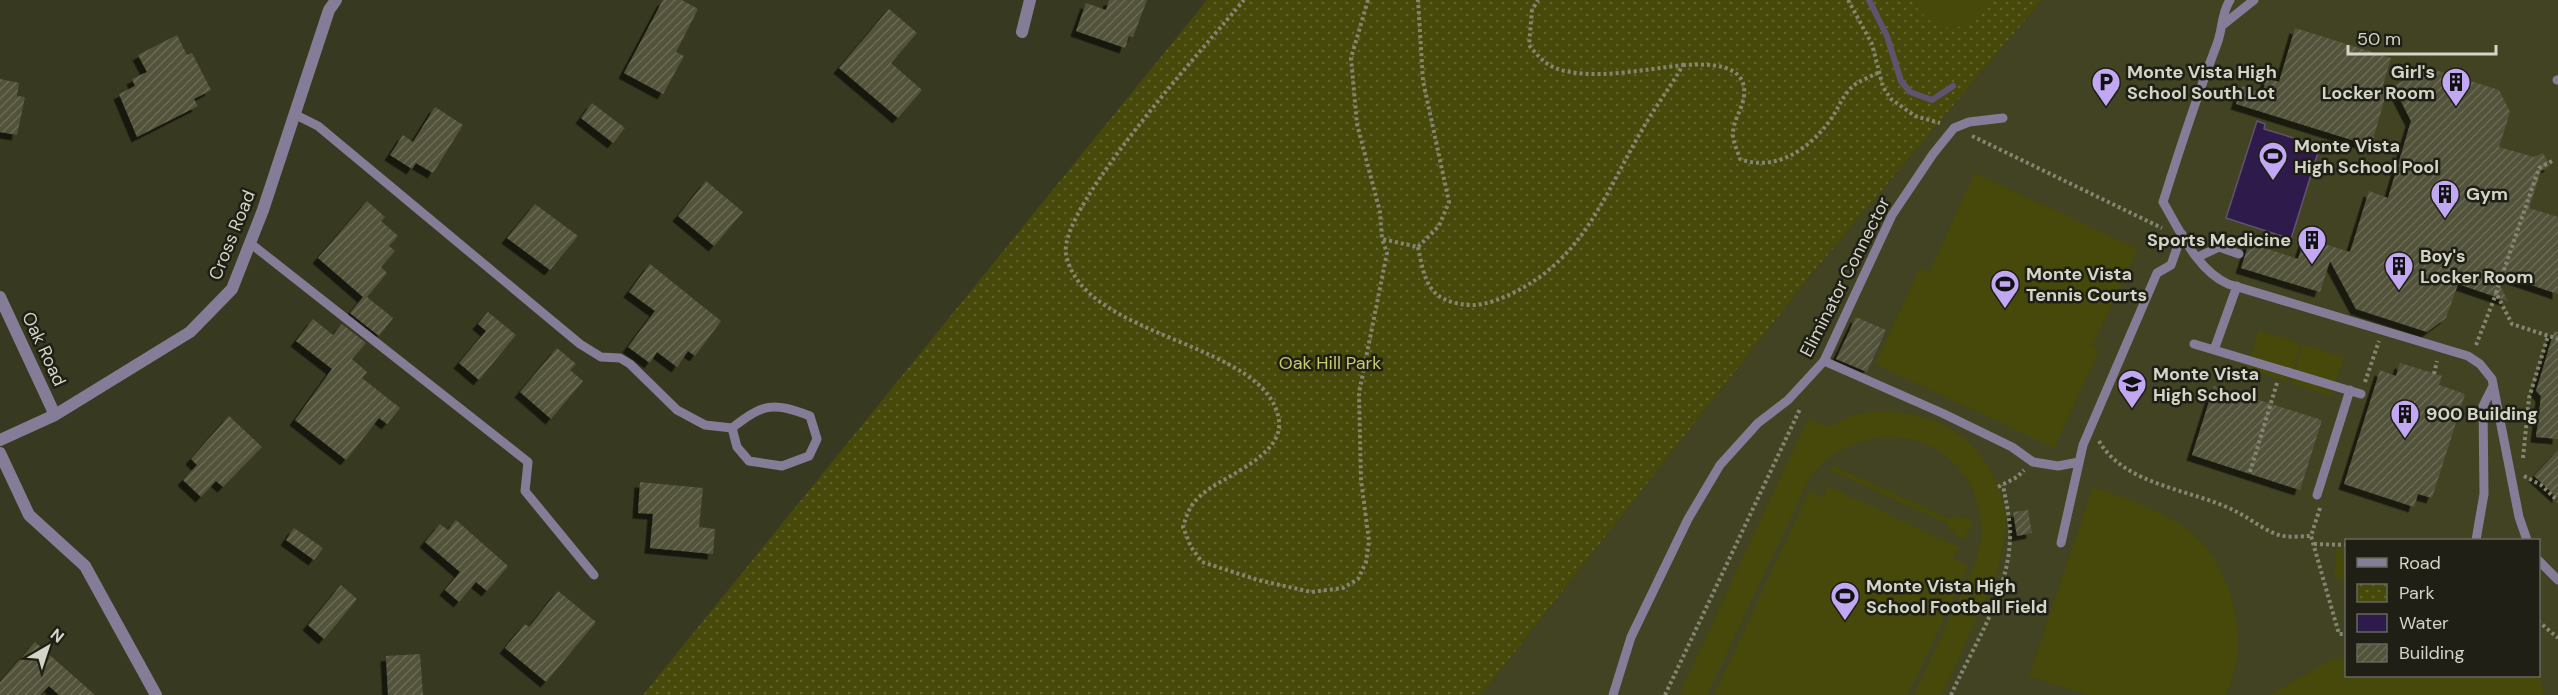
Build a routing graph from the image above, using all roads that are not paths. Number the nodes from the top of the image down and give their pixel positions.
1 (336, 0) edge
2 (1030, 0) edge
3 (2230, 0) edge
4 (2254, 0) edge
5 (2224, 24) junction
6 (1022, 32) dead end
7 (294, 114) junction
8 (2003, 118) dead end
9 (2182, 234) junction
10 (250, 243) junction
11 (2239, 254) dead end
12 (2198, 257) junction
13 (2237, 286) junction
14 (0, 297) edge
15 (2194, 344) dead end
16 (2214, 350) junction
17 (1824, 361) junction
18 (2493, 386) junction
19 (2350, 390) junction
20 (2361, 394) road end
21 (55, 415) junction
22 (732, 428) junction
23 (0, 440) edge
24 (0, 453) edge
25 (2079, 462) junction
26 (2320, 498) road end
27 (2476, 539) edge
28 (2527, 539) edge
29 (2061, 543) dead end
30 (2540, 562) edge
31 (594, 575) dead end
32 (2558, 580) edge
33 (156, 695) edge
34 (1613, 695) edge

1 - 7 street, Cross Road
2 - 6 street
3 - 5 lane
4 - 5 lane
5 - 9 lane
7 - 10 street, Cross Road
7 - 22 lane
8 - 17 lane, Eliminator Connector
9 - 12 lane
9 - 25 lane
10 - 21 street, Cross Road
10 - 31 lane
11 - 12 lane
12 - 13 lane
13 - 16 lane
13 - 18 lane
14 - 21 street, Oak Road
15 - 16 lane
16 - 19 lane
17 - 25 lane
17 - 34 lane, Eliminator Connector
18 - 27 lane
18 - 28 lane
19 - 20 lane
19 - 26 lane
21 - 23 street, Cross Road
22 - 22 lane
24 - 33 street
25 - 29 lane
30 - 32 lane

